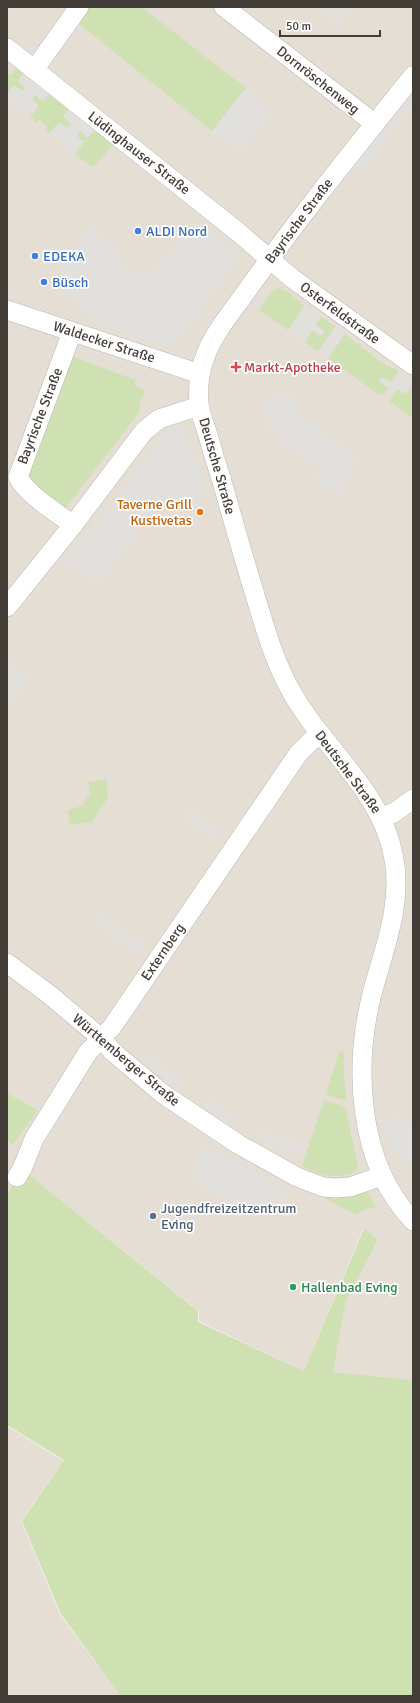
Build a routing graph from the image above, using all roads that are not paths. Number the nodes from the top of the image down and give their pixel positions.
1 (79, 7) edge
2 (224, 7) edge
3 (7, 48) edge
4 (34, 70) junction
5 (413, 76) edge
6 (375, 124) junction
7 (270, 259) junction
8 (7, 310) edge
9 (72, 332) junction
10 (413, 365) edge
11 (200, 374) junction
12 (199, 406) junction
13 (73, 525) junction
14 (7, 607) edge
15 (319, 733) junction
16 (413, 799) edge
17 (382, 818) junction
18 (7, 963) edge
19 (101, 1038) junction
20 (382, 1176) junction
21 (17, 1177) dead end
22 (413, 1221) edge

1 - 4 street
2 - 6 street, Dornröschenweg
3 - 4 street, Lüdinghauser Straße
4 - 7 street, Lüdinghauser Straße
5 - 6 street, Bayrische Straße
6 - 7 street, Bayrische Straße
7 - 10 street, Osterfeldstraße
7 - 11 street, Bayrische Straße
8 - 9 street, Waldecker Straße
9 - 11 street, Waldecker Straße
9 - 13 street, Bayrische Straße
11 - 12 street, Deutsche Straße
12 - 13 street
12 - 15 street, Deutsche Straße
13 - 14 street
15 - 17 street, Deutsche Straße
15 - 19 street, Externberg
16 - 17 street
17 - 20 street, Deutsche Straße
18 - 19 street, Württemberger Straße
19 - 20 street, Württemberger Straße
19 - 21 street, Externberg
20 - 22 street, Deutsche Straße

